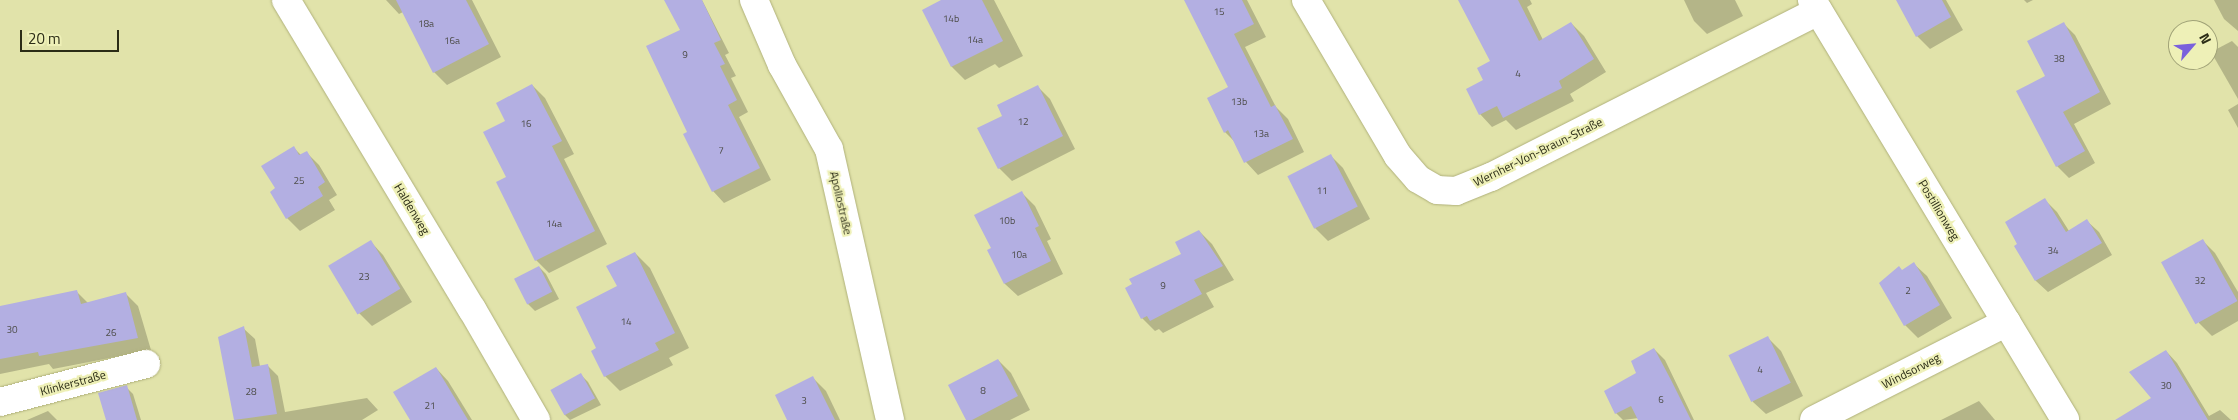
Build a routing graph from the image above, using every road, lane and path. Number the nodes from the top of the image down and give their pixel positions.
1 (286, 0) edge
2 (754, 0) edge
3 (1306, 0) edge
4 (1815, 5) edge
5 (2007, 322) junction
6 (146, 364) dead end
7 (0, 402) edge
8 (536, 420) edge
9 (890, 420) edge
10 (1814, 420) edge
11 (2065, 420) edge

1 - 8 street, Haldenweg
2 - 9 street, Apollostraße
3 - 4 street, Wernher-Von-Braun-Straße
4 - 5 street, Postillionweg
5 - 10 street, Windsorweg
5 - 11 street, Postillionweg
6 - 7 street, Klinkerstraße

